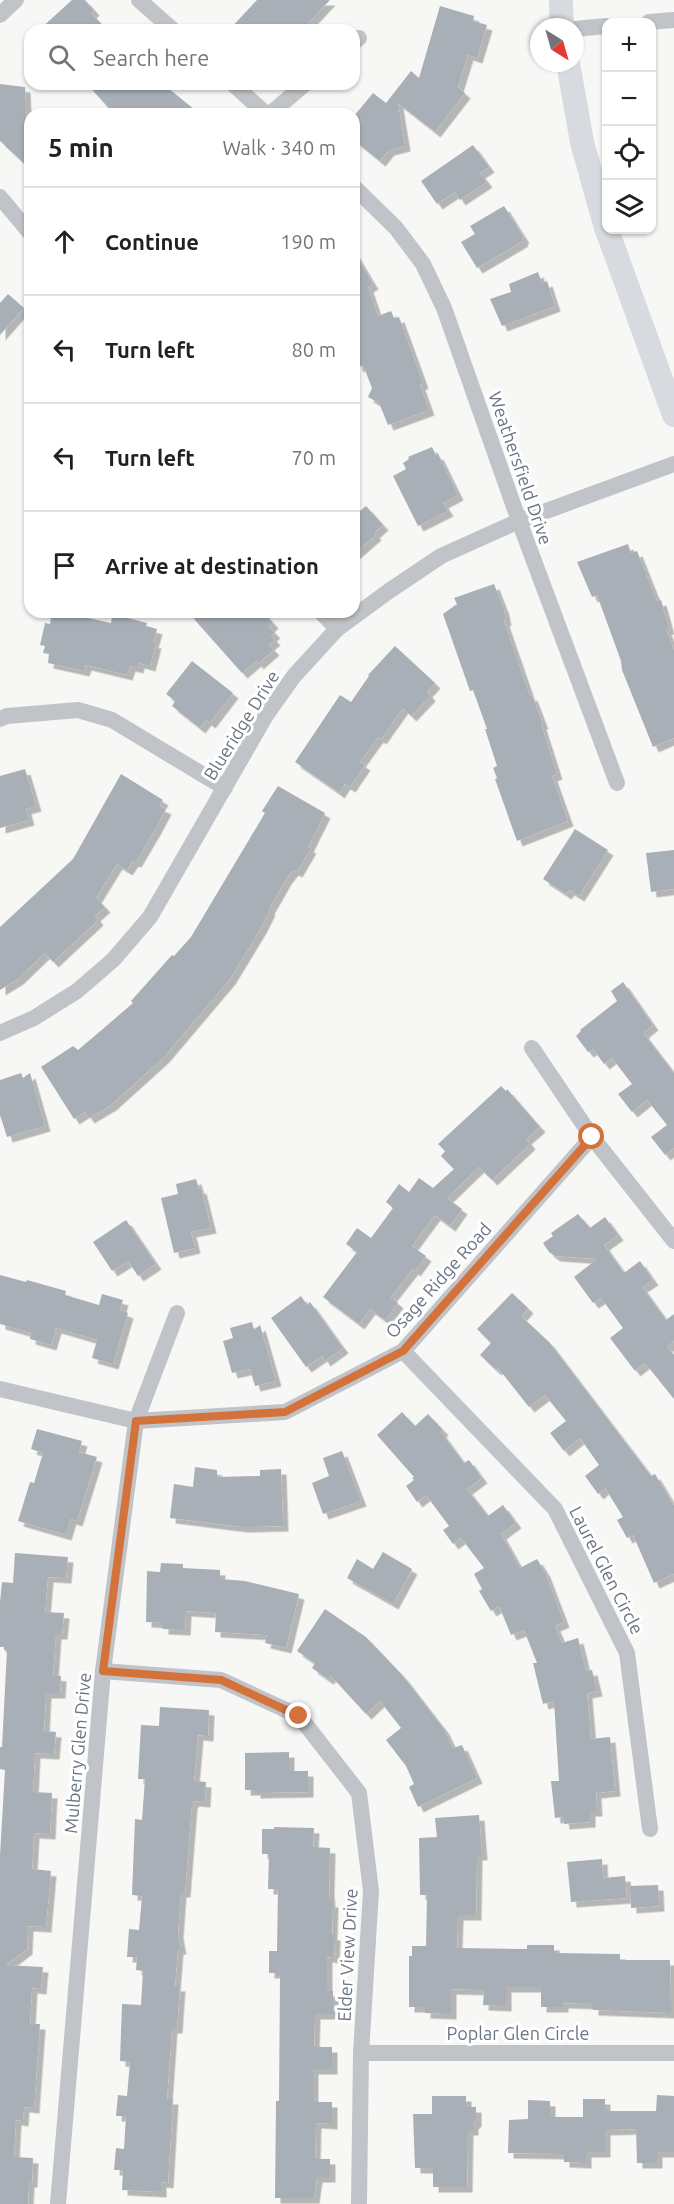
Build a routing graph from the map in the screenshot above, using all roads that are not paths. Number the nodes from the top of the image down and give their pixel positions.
1 (16, 0) edge
2 (139, 0) edge
3 (561, 0) edge
4 (0, 15) edge
5 (562, 18) edge
6 (674, 20) edge
7 (656, 21) edge
8 (166, 24) edge
9 (602, 26) edge
10 (584, 28) edge
11 (570, 72) edge
12 (240, 90) edge
13 (298, 90) edge
14 (261, 108) edge
15 (275, 108) edge
16 (360, 193) edge
17 (0, 197) edge
18 (602, 212) edge
19 (24, 226) edge
20 (609, 234) edge
21 (674, 415) edge
22 (674, 464) edge
23 (519, 521) junction
24 (360, 612) edge
25 (327, 618) edge
26 (352, 618) edge
27 (337, 629) junction
28 (0, 719) edge
29 (617, 783) dead end
30 (225, 788) junction
31 (0, 1033) edge
32 (532, 1048) dead end
33 (592, 1137) junction
34 (674, 1241) edge
35 (177, 1313) dead end
36 (403, 1351) junction
37 (0, 1389) edge
38 (136, 1421) junction
39 (103, 1671) junction
40 (650, 1829) dead end
41 (361, 2053) junction
42 (674, 2053) edge
43 (58, 2204) edge
44 (359, 2204) edge

1 - 4 street
2 - 8 street
3 - 5 street
6 - 7 street
9 - 10 street
11 - 18 street
12 - 14 street
13 - 15 street
16 - 23 street, Weathersfield Drive
17 - 19 street
20 - 21 street
22 - 23 street, Blueridge Drive
23 - 24 street, Blueridge Drive
23 - 29 street, Weathersfield Drive
25 - 27 street
26 - 27 street, Blueridge Drive
27 - 30 street, Blueridge Drive
28 - 30 street
30 - 31 street, Blueridge Drive
32 - 33 street
33 - 34 street
33 - 36 street, Osage Ridge Road
35 - 38 street, Mulberry Glen Drive
36 - 38 street, Osage Ridge Road
36 - 40 street, Laurel Glen Circle
37 - 38 street, Osage Ridge Road
38 - 39 street, Mulberry Glen Drive
39 - 41 street, Elder View Drive
39 - 43 street, Mulberry Glen Drive
41 - 42 street, Poplar Glen Circle
41 - 44 street, Elder View Drive

